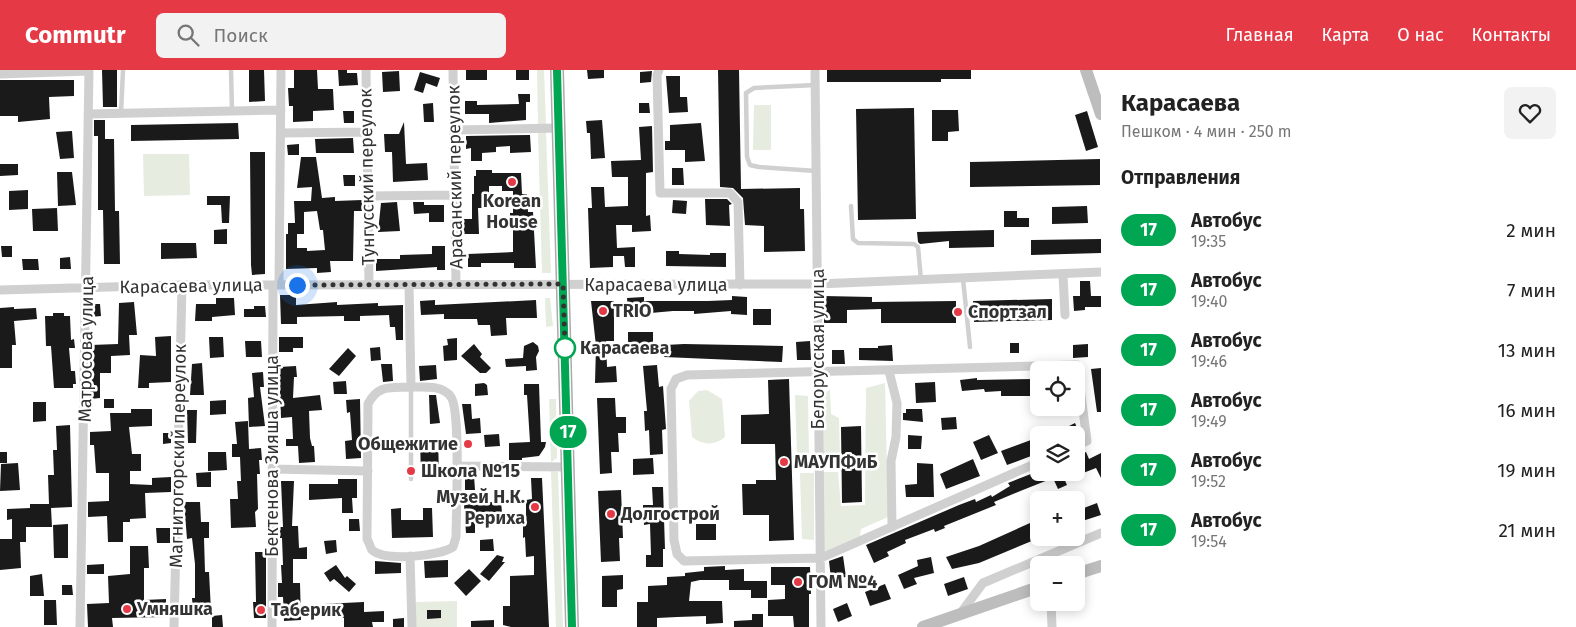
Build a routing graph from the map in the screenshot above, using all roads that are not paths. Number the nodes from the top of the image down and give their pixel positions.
1 (123, 70) edge
2 (231, 70) edge
3 (281, 70) edge
4 (366, 70) edge
5 (454, 70) edge
6 (557, 70) edge
7 (660, 70) edge
8 (815, 70) edge
9 (1086, 70) edge
10 (89, 71) edge
11 (0, 74) edge
12 (816, 86) junction
13 (1097, 94) edge
14 (281, 110) junction
15 (232, 111) junction
16 (88, 114) junction
17 (121, 114) junction
18 (1101, 114) edge
19 (559, 128) junction
20 (454, 130) junction
21 (367, 132) junction
22 (281, 133) junction
23 (816, 171) junction
24 (455, 195) junction
25 (368, 196) junction
26 (851, 206) dead end
27 (1101, 272) edge
28 (1064, 275) junction
29 (963, 278) junction
30 (920, 280) junction
31 (563, 284) junction
32 (818, 284) junction
33 (182, 285) junction
34 (276, 285) junction
35 (369, 285) junction
36 (409, 285) junction
37 (456, 285) junction
38 (740, 285) junction
39 (87, 288) junction
40 (0, 290) edge
41 (1065, 315) dead end
42 (970, 347) dead end
43 (889, 371) junction
44 (817, 373) junction
45 (411, 387) junction
46 (1085, 442) edge
47 (457, 466) junction
48 (1030, 466) edge
49 (568, 468) junction
50 (272, 469) junction
51 (368, 471) junction
52 (412, 480) dead end
53 (892, 526) junction
54 (1101, 533) edge
55 (410, 556) junction
56 (821, 558) junction
57 (1101, 566) edge
58 (1085, 571) edge
59 (1030, 590) edge
60 (1051, 611) edge
61 (960, 614) junction
62 (1052, 625) edge
63 (80, 627) edge
64 (174, 627) edge
65 (272, 627) edge
66 (412, 627) edge
67 (572, 627) edge
68 (821, 627) edge
69 (923, 627) edge

1 - 17 lane
2 - 15 lane
3 - 14 street, Бектенова Зияша улица
4 - 21 street, Тунгусский переулок
5 - 20 street, Арасанский переулок
6 - 19 main road
7 - 38 street
8 - 12 street, Белорусская улица
9 - 13 main road
10 - 11 street
10 - 16 street, Матросова улица
12 - 23 street, Белорусская улица
12 - 23 lane
13 - 18 main road
14 - 15 street
14 - 22 street, Бектенова Зияша улица
15 - 17 street
16 - 17 street
16 - 39 street, Матросова улица
19 - 20 street
19 - 31 main road
20 - 24 street, Арасанский переулок
21 - 22 street
21 - 25 street, Тунгусский переулок
22 - 34 street, Бектенова Зияша улица
23 - 32 street, Белорусская улица
24 - 25 street
24 - 37 street, Арасанский переулок
25 - 35 street, Тунгусский переулок
26 - 30 lane
27 - 28 street, Карасаева улица
28 - 29 street, Карасаева улица
28 - 41 street
29 - 30 street, Карасаева улица
29 - 42 lane
30 - 32 street, Карасаева улица
31 - 37 street, Карасаева улица
31 - 38 street, Карасаева улица
31 - 49 main road
32 - 38 street, Карасаева улица
32 - 44 street, Белорусская улица
33 - 34 street, Карасаева улица
33 - 39 street, Карасаева улица
33 - 64 street, Магнитогорский переулок
34 - 35 street, Карасаева улица
34 - 50 street, Бектенова Зияша улица
35 - 36 street, Карасаева улица
36 - 37 street, Карасаева улица
36 - 45 street
39 - 40 street, Карасаева улица
39 - 63 street, Матросова улица
43 - 44 street
43 - 46 street
43 - 53 street
44 - 56 street, Белорусская улица
44 - 56 street
45 - 47 street
45 - 51 street
45 - 52 lane
47 - 49 street
47 - 55 street
48 - 53 street
49 - 67 main road
50 - 51 street
50 - 65 street, Бектенова Зияша улица
51 - 55 street
53 - 56 street
54 - 61 street
55 - 66 street
56 - 68 street, Белорусская улица
57 - 58 main road
59 - 61 main road
60 - 62 street
61 - 69 main road

